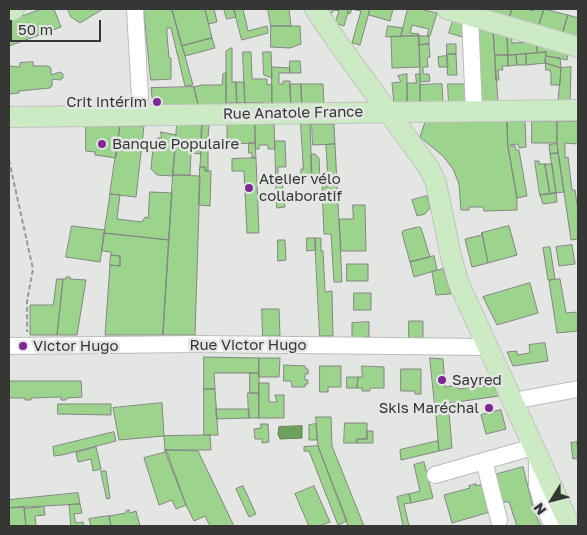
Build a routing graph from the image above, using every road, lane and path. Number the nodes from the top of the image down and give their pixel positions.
1 (14, 9) edge
2 (135, 9) edge
3 (315, 9) edge
4 (447, 9) edge
5 (9, 10) edge
6 (470, 16) junction
7 (578, 47) edge
8 (578, 110) edge
9 (474, 111) junction
10 (388, 112) junction
11 (141, 115) junction
12 (9, 117) edge
13 (9, 160) edge
14 (9, 346) edge
15 (27, 346) junction
16 (488, 347) junction
17 (578, 389) edge
18 (513, 402) junction
19 (535, 451) junction
20 (484, 461) junction
21 (435, 475) dead end
22 (500, 520) dead end
23 (553, 526) edge
24 (570, 526) edge

1 - 5 main road
2 - 11 street
3 - 10 main road
4 - 6 main road
6 - 7 main road
6 - 9 street
8 - 9 main road, Rue Anatole France
9 - 10 main road, Rue Anatole France
10 - 11 main road, Rue Anatole France
10 - 16 main road
11 - 12 main road, Rue Anatole France
13 - 15 path
14 - 15 street, Rue Victor Hugo
15 - 16 street, Rue Victor Hugo
16 - 18 main road
17 - 18 street
18 - 19 main road
19 - 20 street
19 - 23 street
19 - 24 main road
20 - 21 street
20 - 22 street

